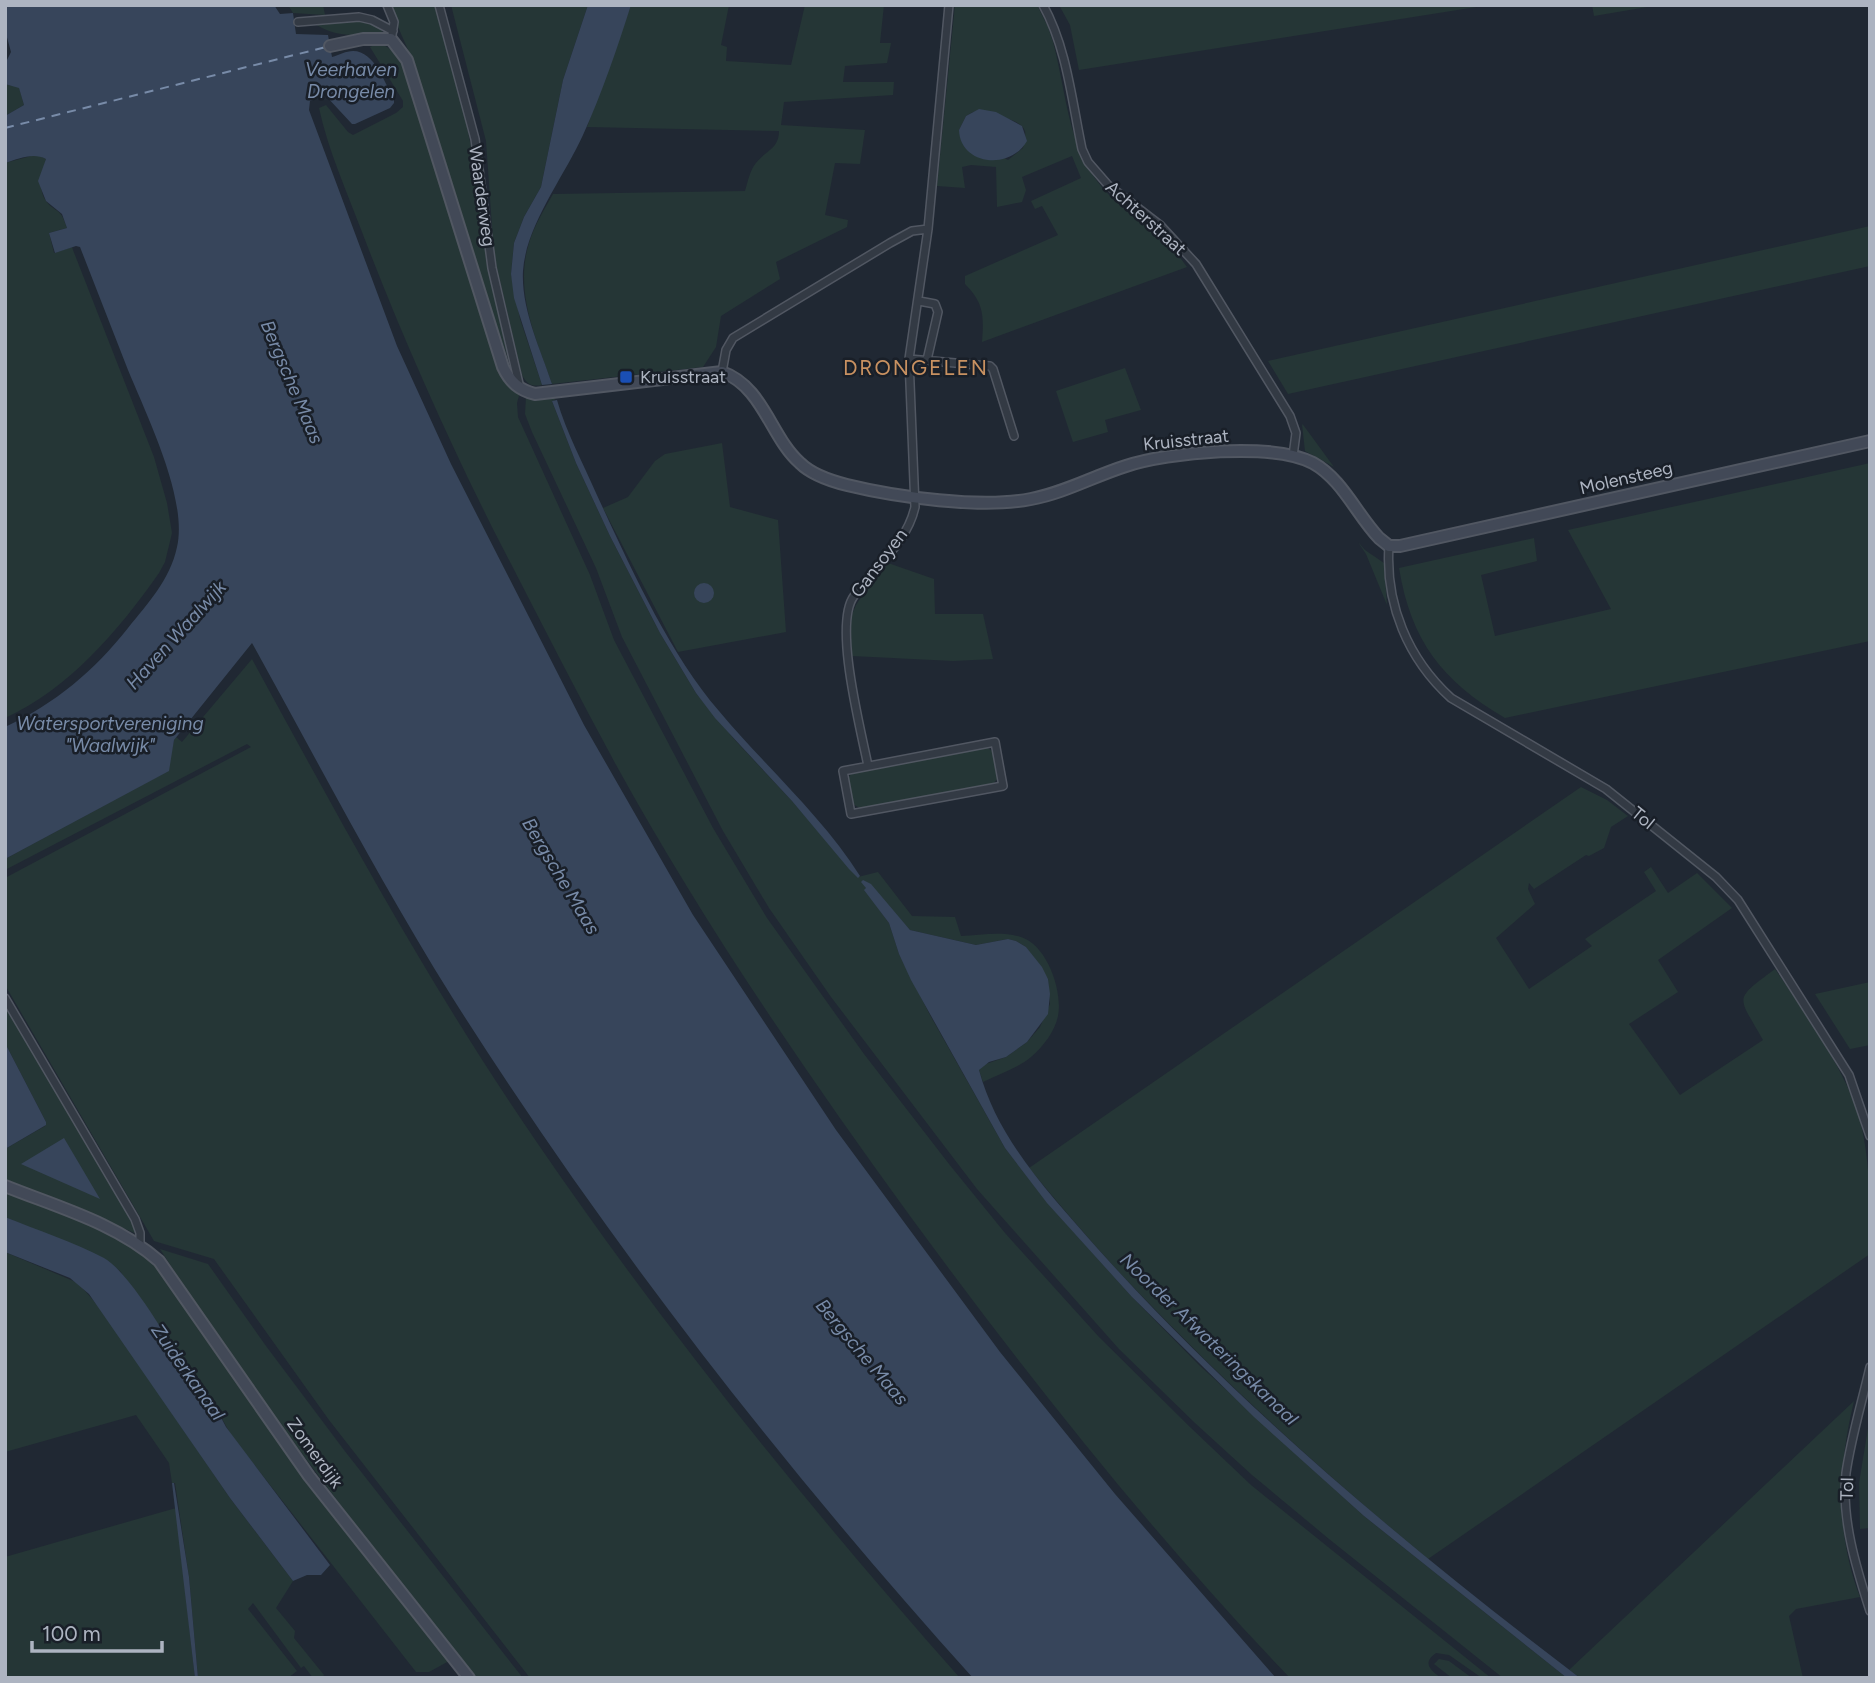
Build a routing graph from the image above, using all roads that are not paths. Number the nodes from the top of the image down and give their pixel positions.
1 (387, 5) edge
2 (439, 5) edge
3 (948, 5) edge
4 (1043, 5) edge
5 (298, 22) dead end
6 (392, 35) junction
7 (330, 46) dead end
8 (928, 229) junction
9 (919, 302) junction
10 (909, 359) junction
11 (927, 360) junction
12 (722, 372) junction
13 (520, 388) junction
14 (1014, 436) dead end
15 (1870, 441) edge
16 (1293, 456) junction
17 (915, 497) junction
18 (1389, 546) junction
19 (868, 766) junction
20 (5, 998) edge
21 (1870, 1136) edge
22 (5, 1186) edge
23 (140, 1245) junction
24 (1870, 1367) edge
25 (1869, 1606) edge
26 (469, 1678) edge

1 - 6 street
2 - 13 street, Waarderweg
3 - 8 street, Gansoyen
4 - 16 street, Achterstraat
5 - 6 street
6 - 7 street
6 - 13 street
8 - 9 street, Gansoyen
8 - 12 street
9 - 10 street, Gansoyen
9 - 11 street
10 - 11 street
10 - 17 street, Gansoyen
11 - 14 street
12 - 13 street
12 - 17 street, Kruisstraat
15 - 18 street, Molensteeg
16 - 17 street, Kruisstraat
16 - 18 street, Kruisstraat
17 - 19 street, Gansoyen
18 - 21 street, Tol
19 - 19 street
20 - 23 street
22 - 23 street, Zomerdijk
23 - 26 street, Zomerdijk
24 - 25 street, Tol

